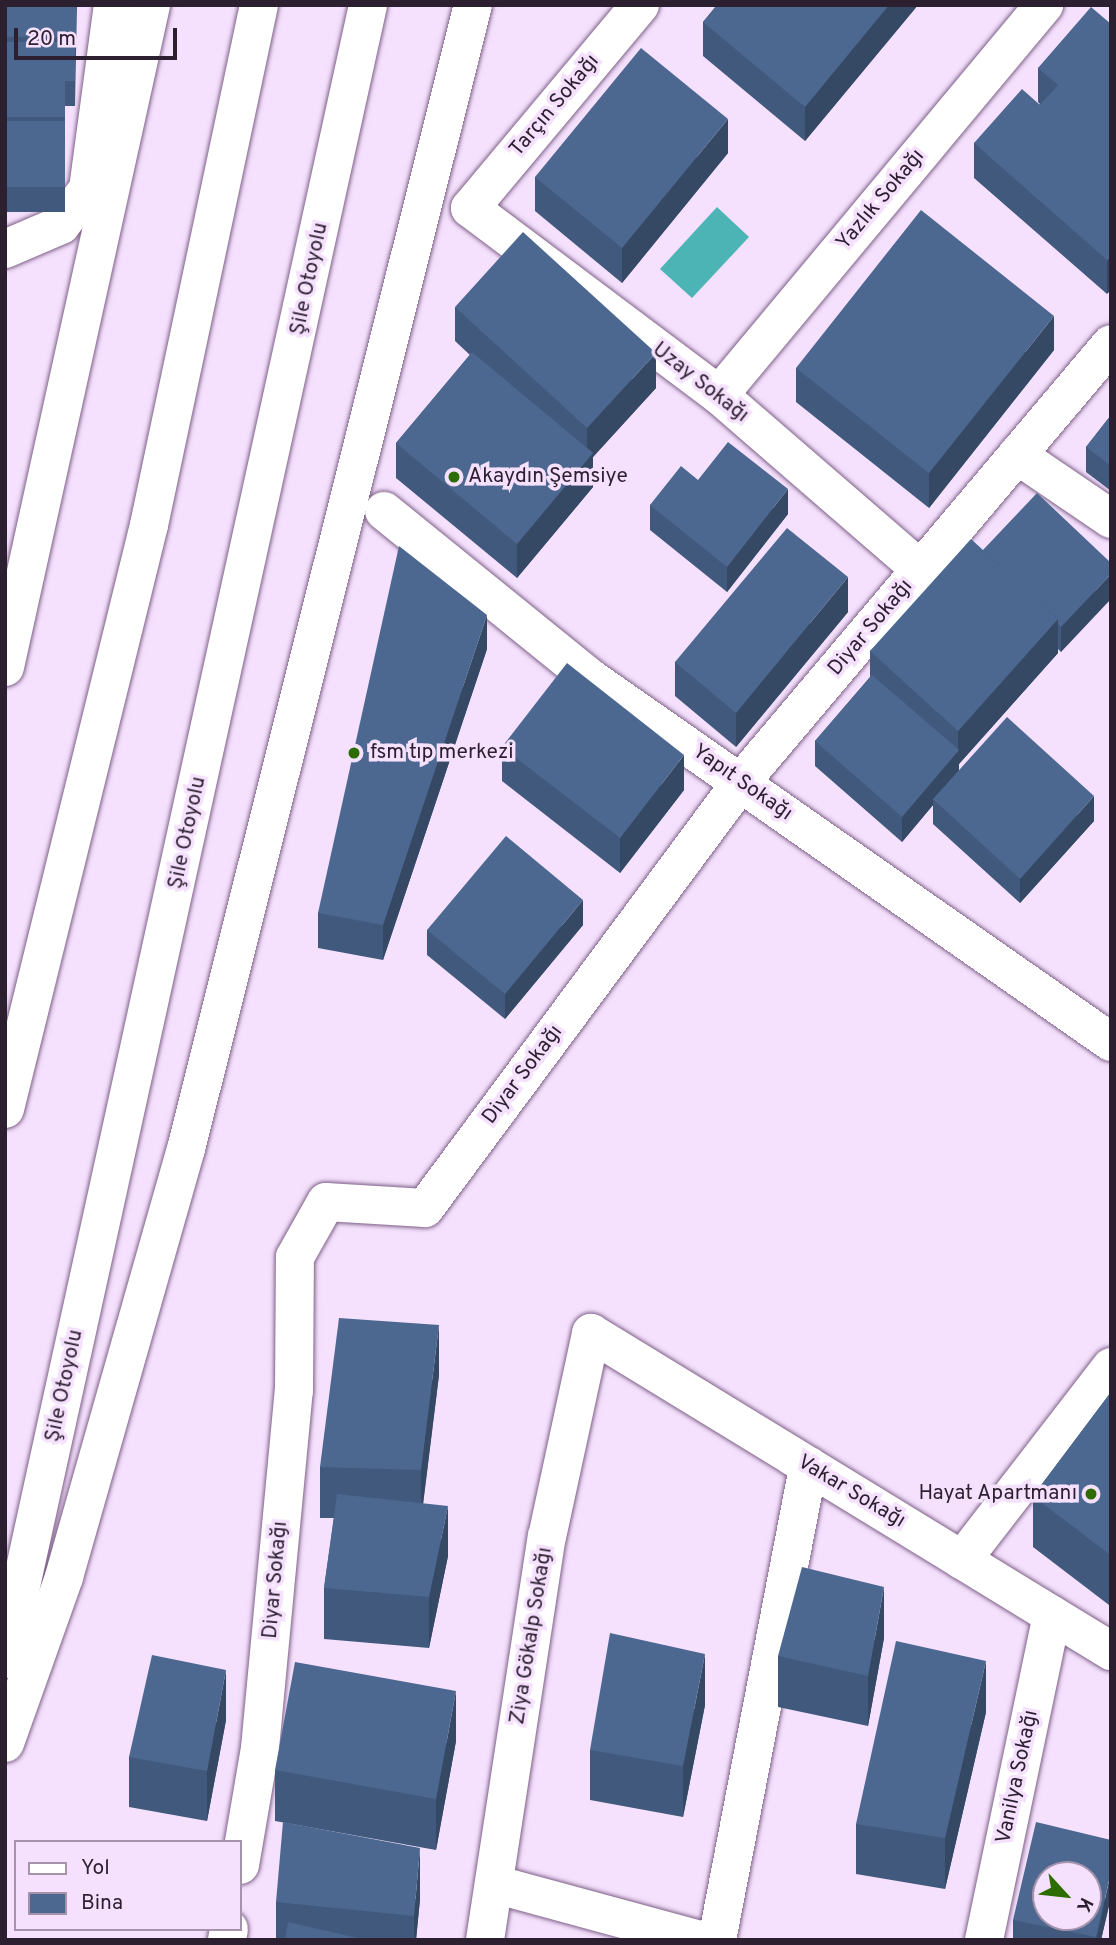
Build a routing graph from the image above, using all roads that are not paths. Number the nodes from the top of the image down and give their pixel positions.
1 (113, 5) edge
2 (151, 5) edge
3 (259, 5) edge
4 (368, 5) edge
5 (473, 5) edge
6 (640, 5) edge
7 (1044, 5) edge
8 (470, 208) joint
9 (5, 248) edge
10 (1111, 344) edge
11 (719, 395) junction
12 (1017, 455) junction
13 (384, 511) dead end
14 (1111, 519) edge
15 (920, 569) junction
16 (5, 667) edge
17 (741, 782) junction
18 (1111, 1042) edge
19 (5, 1109) edge
20 (591, 1333) joint
21 (1111, 1367) edge
22 (808, 1466) junction
23 (962, 1560) junction
24 (1052, 1615) junction
25 (1111, 1651) edge
26 (5, 1660) edge
27 (5, 1743) edge
28 (242, 1853) edge
29 (494, 1884) junction
30 (485, 1940) edge
31 (700, 1940) edge
32 (717, 1940) edge
33 (984, 1940) edge

1 - 9 main road
2 - 16 main road
3 - 19 main road
4 - 26 main road, Şile Otoyolu
5 - 27 main road
6 - 8 main road, Tarçın Sokağı
7 - 11 main road, Yazlık Sokağı
8 - 11 main road, Uzay Sokağı
10 - 12 main road, Diyar Sokağı
11 - 15 main road, Uzay Sokağı
12 - 14 main road
12 - 15 main road, Diyar Sokağı
13 - 17 main road, Yapıt Sokağı
15 - 17 main road, Diyar Sokağı
17 - 18 main road, Yapıt Sokağı
17 - 28 main road, Diyar Sokağı
20 - 22 main road, Vakar Sokağı
20 - 29 main road, Ziya Gökalp Sokağı
21 - 23 main road
22 - 23 main road, Vakar Sokağı
22 - 32 main road
23 - 24 main road, Vakar Sokağı
24 - 25 main road, Vakar Sokağı
24 - 33 main road, Vanilya Sokağı
29 - 30 main road, Ziya Gökalp Sokağı
29 - 31 main road

